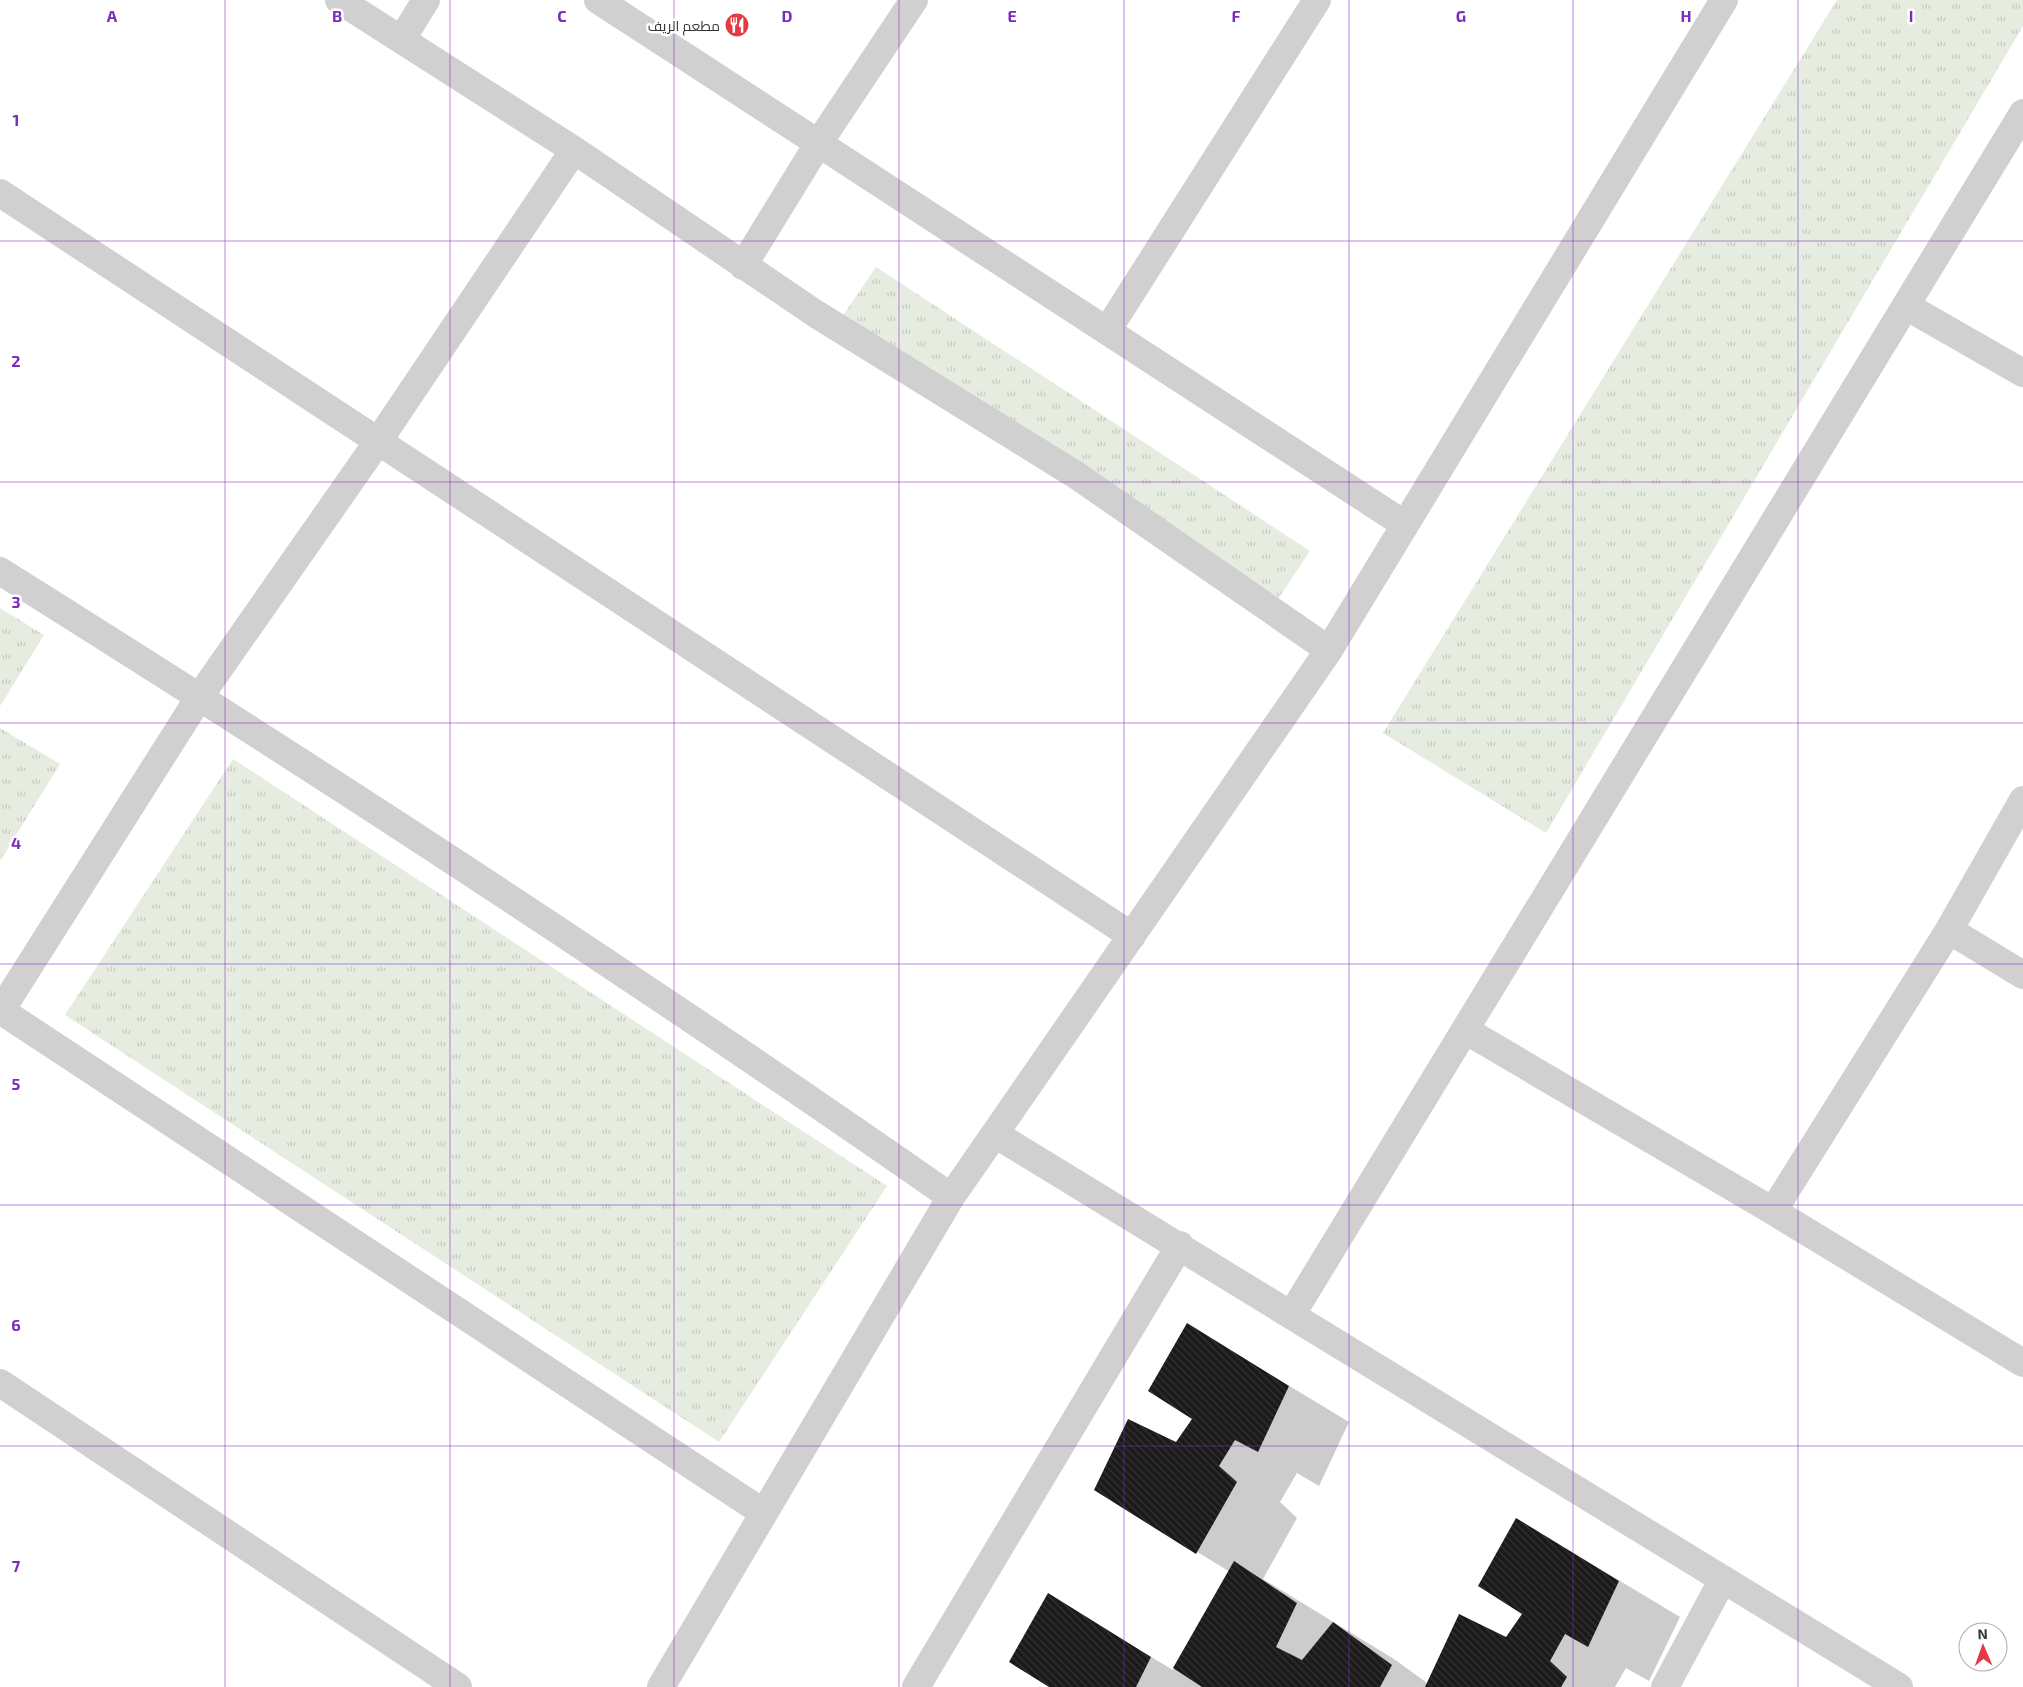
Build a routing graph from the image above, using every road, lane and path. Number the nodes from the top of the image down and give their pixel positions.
1 (339, 0) edge
2 (426, 0) edge
3 (598, 0) edge
4 (914, 0) edge
5 (1317, 0) edge
6 (1724, 0) edge
7 (402, 39) junction
8 (2023, 113) edge
9 (818, 144) junction
10 (574, 150) junction
11 (0, 193) edge
12 (743, 266) junction
13 (1906, 306) junction
14 (1107, 331) junction
15 (2023, 374) edge
16 (379, 440) junction
17 (1404, 524) junction
18 (0, 571) edge
19 (1329, 650) junction
20 (200, 696) junction
21 (2023, 800) edge
22 (1949, 930) junction
23 (1132, 936) junction
24 (2023, 975) edge
25 (0, 1011) edge
26 (1465, 1030) junction
27 (995, 1134) junction
28 (951, 1197) junction
29 (1773, 1211) junction
30 (1180, 1245) junction
31 (1292, 1314) junction
32 (2023, 1363) edge
33 (0, 1383) edge
34 (764, 1513) junction
35 (1723, 1579) junction
36 (458, 1687) edge
37 (661, 1687) edge
38 (916, 1687) edge
39 (1665, 1687) edge
40 (1898, 1687) edge

1 - 7 street
2 - 7 street
3 - 9 street
4 - 9 street
5 - 14 street
6 - 17 street
7 - 10 street
8 - 13 street
9 - 12 street
9 - 14 street
10 - 12 street
10 - 16 street
11 - 16 street
12 - 19 street
13 - 15 street
13 - 26 street
14 - 17 street
16 - 20 street
16 - 23 street
17 - 19 street
18 - 20 street
19 - 23 street
20 - 25 street
20 - 28 street
21 - 22 street
22 - 24 street
22 - 29 street
23 - 27 street
25 - 34 street
26 - 29 street
26 - 31 street
27 - 28 street
27 - 30 street
28 - 34 street
29 - 32 street
30 - 31 street
30 - 38 street
31 - 35 street
33 - 36 street
34 - 37 street
35 - 39 street
35 - 40 street

